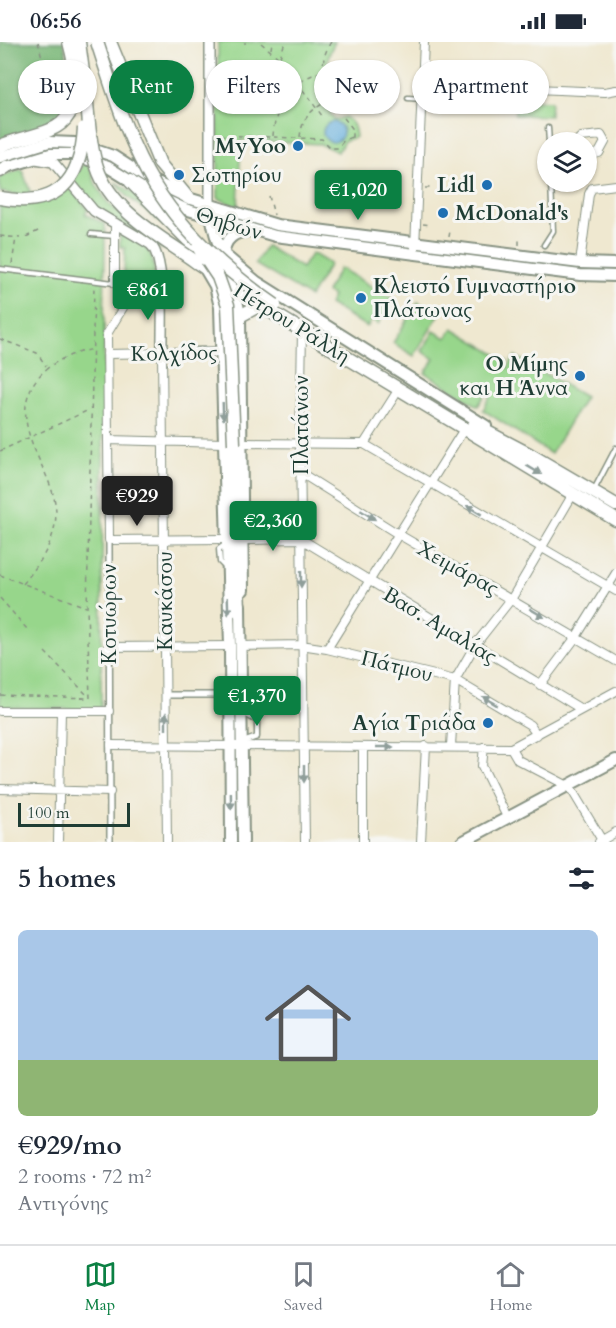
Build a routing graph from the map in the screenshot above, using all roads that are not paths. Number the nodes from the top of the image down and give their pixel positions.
1 (69, 42) edge
2 (79, 42) edge
3 (97, 42) edge
4 (110, 42) edge
5 (210, 42) edge
6 (424, 42) edge
7 (81, 60) edge
8 (424, 60) edge
9 (549, 90) edge
10 (616, 90) edge
11 (408, 98) dead end
12 (412, 98) edge
13 (85, 114) edge
14 (89, 114) edge
15 (421, 114) edge
16 (548, 128) dead end
17 (548, 132) edge
18 (597, 135) edge
19 (616, 141) edge
20 (605, 142) junction
21 (0, 146) edge
22 (597, 153) edge
23 (30, 158) junction
24 (160, 165) junction
25 (1, 166) edge
26 (147, 178) junction
27 (130, 182) junction
28 (616, 185) edge
29 (551, 192) edge
30 (0, 198) edge
31 (188, 198) junction
32 (210, 206) junction
33 (171, 210) junction
34 (212, 218) junction
35 (115, 224) junction
36 (251, 231) junction
37 (91, 234) dead end
38 (115, 236) junction
39 (544, 245) dead end
40 (415, 248) junction
41 (224, 254) junction
42 (580, 263) junction
43 (200, 264) junction
44 (616, 264) edge
45 (0, 269) edge
46 (616, 276) edge
47 (115, 284) junction
48 (136, 286) junction
49 (234, 287) junction
50 (160, 288) junction
51 (260, 305) junction
52 (240, 316) junction
53 (302, 331) junction
54 (221, 352) junction
55 (241, 352) junction
56 (162, 353) junction
57 (107, 354) junction
58 (399, 389) junction
59 (464, 429) junction
60 (108, 440) junction
61 (164, 441) junction
62 (300, 443) junction
63 (234, 444) junction
64 (364, 444) junction
65 (616, 448) edge
66 (529, 454) junction
67 (301, 473) junction
68 (430, 483) junction
69 (593, 492) junction
70 (573, 494) junction
71 (616, 506) edge
72 (616, 520) edge
73 (398, 534) junction
74 (301, 539) junction
75 (109, 540) junction
76 (165, 540) junction
77 (244, 540) junction
78 (226, 541) junction
79 (541, 549) junction
80 (616, 573) edge
81 (367, 582) junction
82 (608, 586) junction
83 (616, 591) edge
84 (512, 598) junction
85 (239, 612) junction
86 (576, 637) junction
87 (301, 645) junction
88 (476, 645) junction
89 (166, 646) junction
90 (235, 646) junction
91 (108, 647) junction
92 (327, 649) junction
93 (616, 661) edge
94 (454, 680) junction
95 (540, 685) junction
96 (616, 691) edge
97 (166, 695) junction
98 (230, 695) junction
99 (581, 709) junction
100 (0, 711) edge
101 (109, 711) junction
102 (61, 712) junction
103 (537, 735) junction
104 (243, 744) junction
105 (111, 746) junction
106 (166, 746) junction
107 (230, 746) junction
108 (304, 746) junction
109 (426, 746) junction
110 (451, 746) junction
111 (363, 747) junction
112 (484, 747) junction
113 (511, 748) junction
114 (616, 760) edge
115 (570, 787) junction
116 (0, 789) edge
117 (59, 791) junction
118 (110, 792) junction
119 (507, 817) junction
120 (616, 832) edge
121 (464, 841) edge
122 (601, 841) edge
123 (58, 842) edge
124 (110, 842) edge
125 (167, 842) edge
126 (231, 842) edge
127 (243, 842) edge
128 (305, 842) edge
129 (363, 842) edge
130 (421, 842) edge

1 - 21 main road
2 - 7 main road, Πέτρου Ράλλη
3 - 33 main road, Πέτρου Ράλλη, bridge
4 - 24 main road
5 - 32 street
6 - 8 street
9 - 10 street
11 - 12 lane
13 - 30 main road, bridge
14 - 43 main road, Πέτρου Ράλλη, bridge
15 - 40 street
16 - 17 lane
18 - 20 street
19 - 20 street
20 - 22 street
23 - 25 main road, Θηβών
23 - 27 main road, Θηβών
23 - 35 street, Καυκάσου
24 - 26 main road
24 - 31 main road
25 - 26 main road, Θηβών
26 - 27 main road
26 - 31 main road, Θηβών
27 - 34 main road, Θηβών
27 - 49 main road
28 - 42 street
29 - 39 lane
31 - 32 main road, Θηβών
32 - 34 main road
32 - 40 main road, Θηβών
33 - 63 main road, bridge
33 - 66 main road, Πέτρου Ράλλη, bridge
34 - 36 main road, Θηβών
34 - 41 main road
35 - 38 street
35 - 50 street, Καυκάσου
36 - 40 main road, Θηβών
36 - 41 main road
37 - 38 lane
38 - 47 street
40 - 42 main road, Θηβών
40 - 46 main road, Θηβών
41 - 49 main road
41 - 66 main road, Πέτρου Ράλλη
42 - 44 main road, Θηβών
43 - 49 main road, Πέτρου Ράλλη
43 - 54 main road
45 - 47 lane
47 - 48 street
48 - 50 street
48 - 57 street, Κοτυώρων
49 - 51 main road, Πέτρου Ράλλη
49 - 52 main road
50 - 56 street, Καυκάσου
51 - 52 main road
51 - 53 main road, Πέτρου Ράλλη
52 - 55 main road
53 - 58 main road, Πέτρου Ράλλη
53 - 62 street, Πλατάνων
54 - 55 street, Κολχίδος
54 - 56 street, Κολχίδος
54 -> 63 main road
55 - 63 main road
56 - 57 street, Κολχίδος
56 - 61 street, Καυκάσου
57 - 60 street, Κοτυώρων
58 - 59 main road, Πέτρου Ράλλη
58 - 64 street
59 - 68 street
59 -> 70 main road, Πέτρου Ράλλη
60 - 61 street
60 - 75 street, Κοτυώρων
61 - 63 street
61 - 76 street, Καυκάσου
62 - 63 street
62 - 64 street
62 - 67 street, Πλατάνων
63 - 77 main road
63 - 78 main road
63 - 85 main road
64 - 68 street
65 - 69 lane
66 - 69 main road, Πέτρου Ράλλη
67 -> 73 street, Χειμάρας
67 - 74 street, Πλατάνων
68 - 73 street
79 -> 68 street
69 - 71 main road, Πέτρου Ράλλη
70 - 72 main road, Πέτρου Ράλλη
70 - 79 street
73 - 81 street
73 - 84 street, Χειμάρας
74 - 77 street
74 - 81 street, Βασ. Αμαλίας
74 -> 87 street, Πλατάνων
75 - 76 street
75 - 91 street, Κοτυώρων
76 - 78 street
76 - 89 street, Καυκάσου
77 - 85 main road
78 -> 90 main road
79 - 82 street
79 - 84 street
80 - 82 street
81 - 88 street, Βασ. Αμαλίας
81 - 92 street
82 - 83 street
82 - 86 street
84 -> 86 street, Χειμάρας
84 - 88 street
85 - 90 main road
86 - 93 street, Χειμάρας
86 - 95 street
87 - 90 street, Πάτμου
87 - 92 street, Πάτμου
87 - 108 street, Πλατάνων
88 - 94 street
88 - 95 street, Βασ. Αμαλίας
89 - 90 street, Πάτμου
89 - 91 street, Πάτμου
89 - 97 street, Καυκάσου
90 - 98 main road
90 - 104 main road
91 - 101 street, Κοτυώρων
92 - 94 street, Πάτμου
103 -> 94 street, Πάτμου
94 - 110 street
95 - 99 street, Βασ. Αμαλίας
96 - 99 street
97 - 98 street
106 -> 97 street, Καυκάσου
98 - 107 main road
99 - 103 street
100 - 102 street
101 - 102 street
101 - 105 street, Κοτυώρων
102 - 117 street
103 - 113 street
104 - 107 street
104 - 108 street
104 - 127 main road
105 - 106 street
105 - 118 street, Κοτυώρων
106 - 107 street
106 - 125 street, Καυκάσου
107 -> 126 main road
108 - 111 street
108 -> 128 street, Πλατάνων
109 - 110 street
111 -> 109 street
109 - 130 street
110 - 112 street
111 - 129 street
112 - 113 street
112 - 119 street
113 - 115 street
114 - 115 main road
115 - 119 main road
115 - 122 street
116 - 117 street
117 - 118 street
117 - 123 street
118 - 124 street, Κοτυώρων
119 - 121 main road
120 - 122 street

